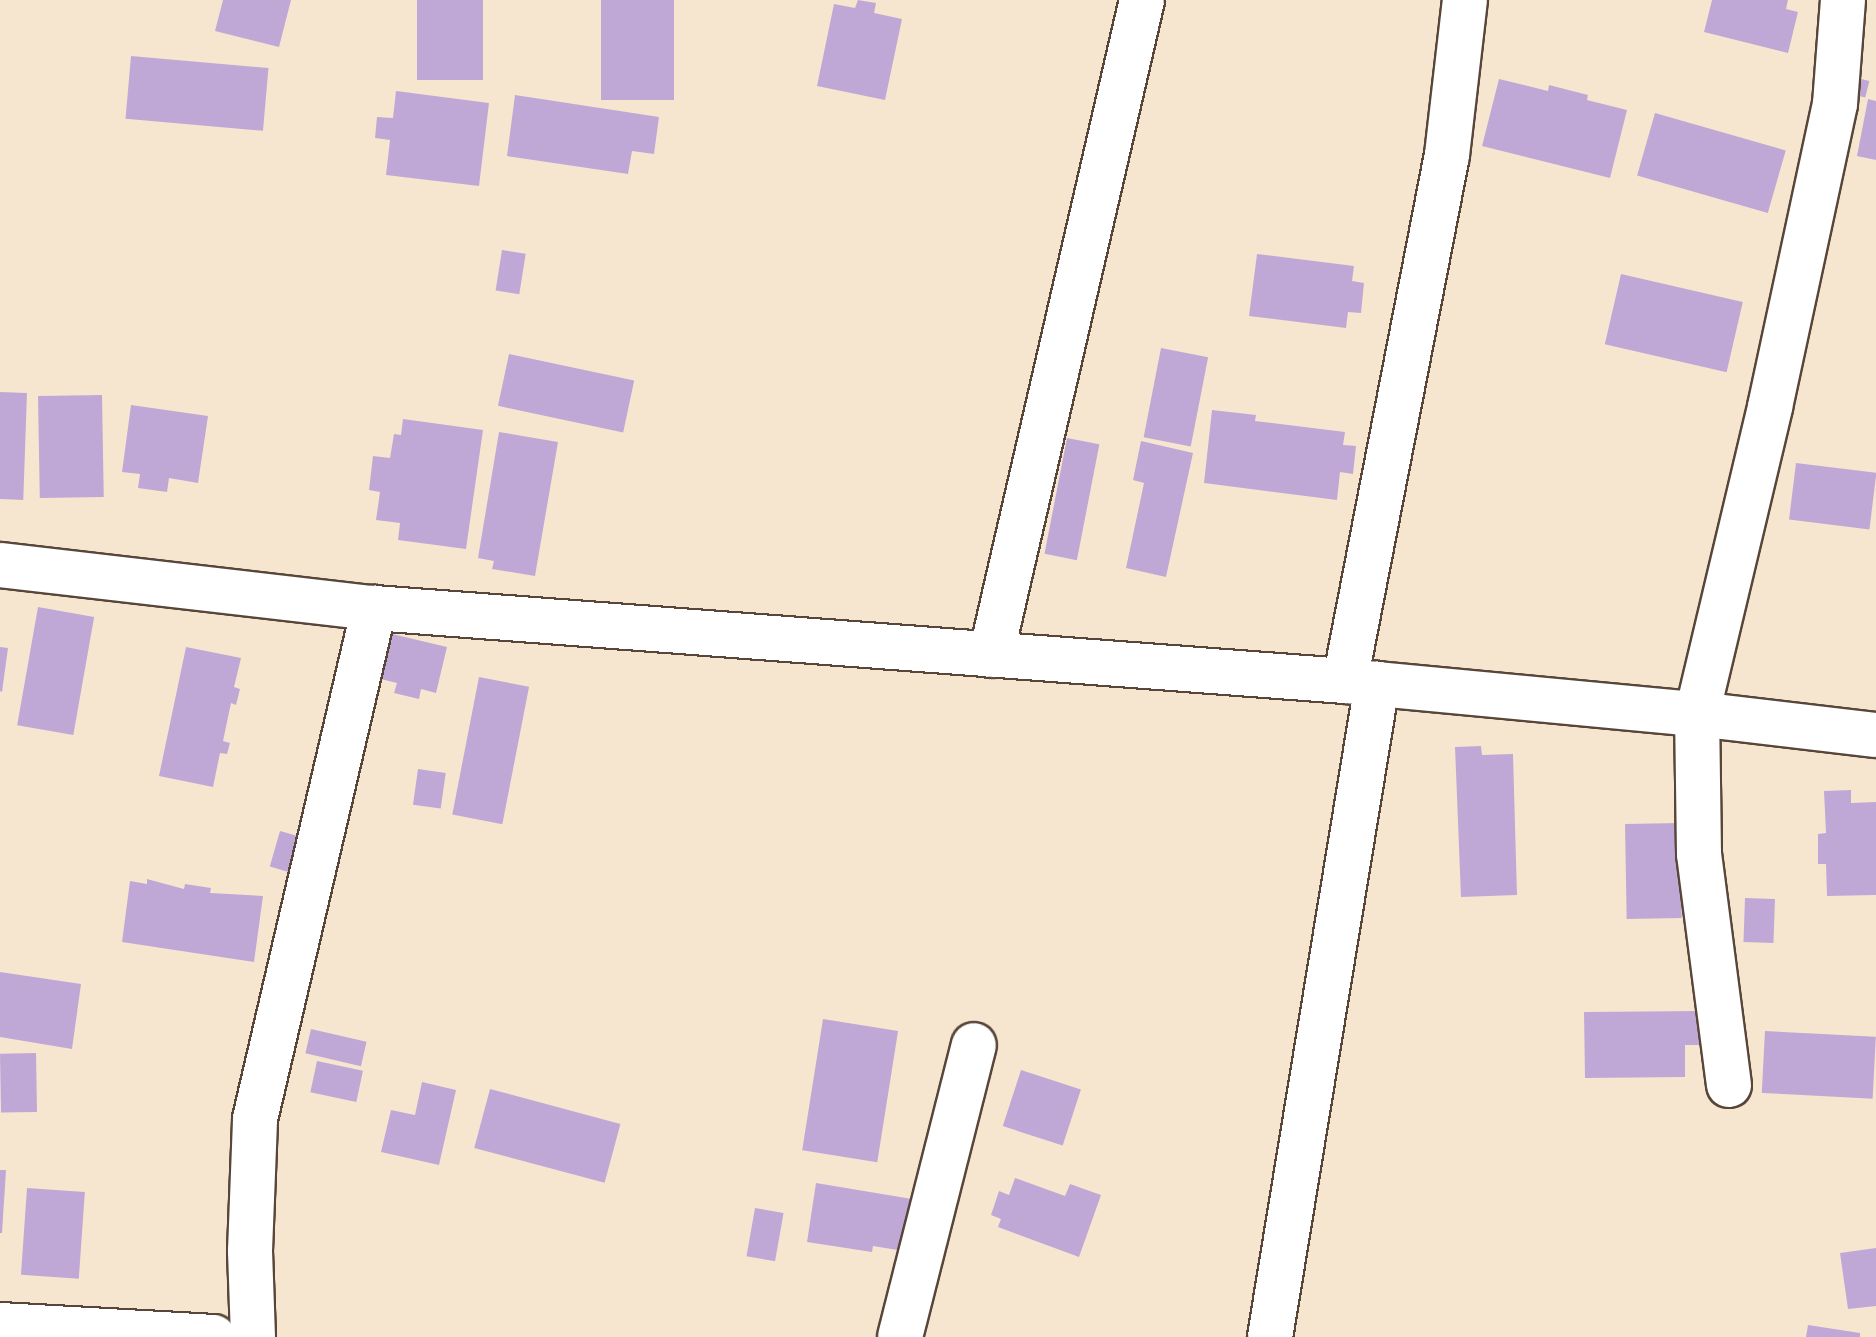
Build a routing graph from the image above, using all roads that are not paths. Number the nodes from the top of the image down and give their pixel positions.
1 (1142, 0) edge
2 (1465, 0) edge
3 (1843, 0) edge
4 (0, 565) edge
5 (374, 608) junction
6 (991, 655) junction
7 (1361, 683) junction
8 (1697, 714) junction
9 (1876, 735) edge
10 (974, 1045) dead end
11 (1729, 1085) dead end
12 (0, 1325) edge
13 (214, 1337) edge
14 (253, 1337) edge
15 (900, 1337) edge
16 (1270, 1337) edge

1 - 6 street
2 - 7 street
3 - 8 street
4 - 5 street
5 - 6 street
5 - 14 street
6 - 7 street
7 - 8 street
7 - 16 street
8 - 9 street
8 - 11 street
10 - 15 street
12 - 13 street

